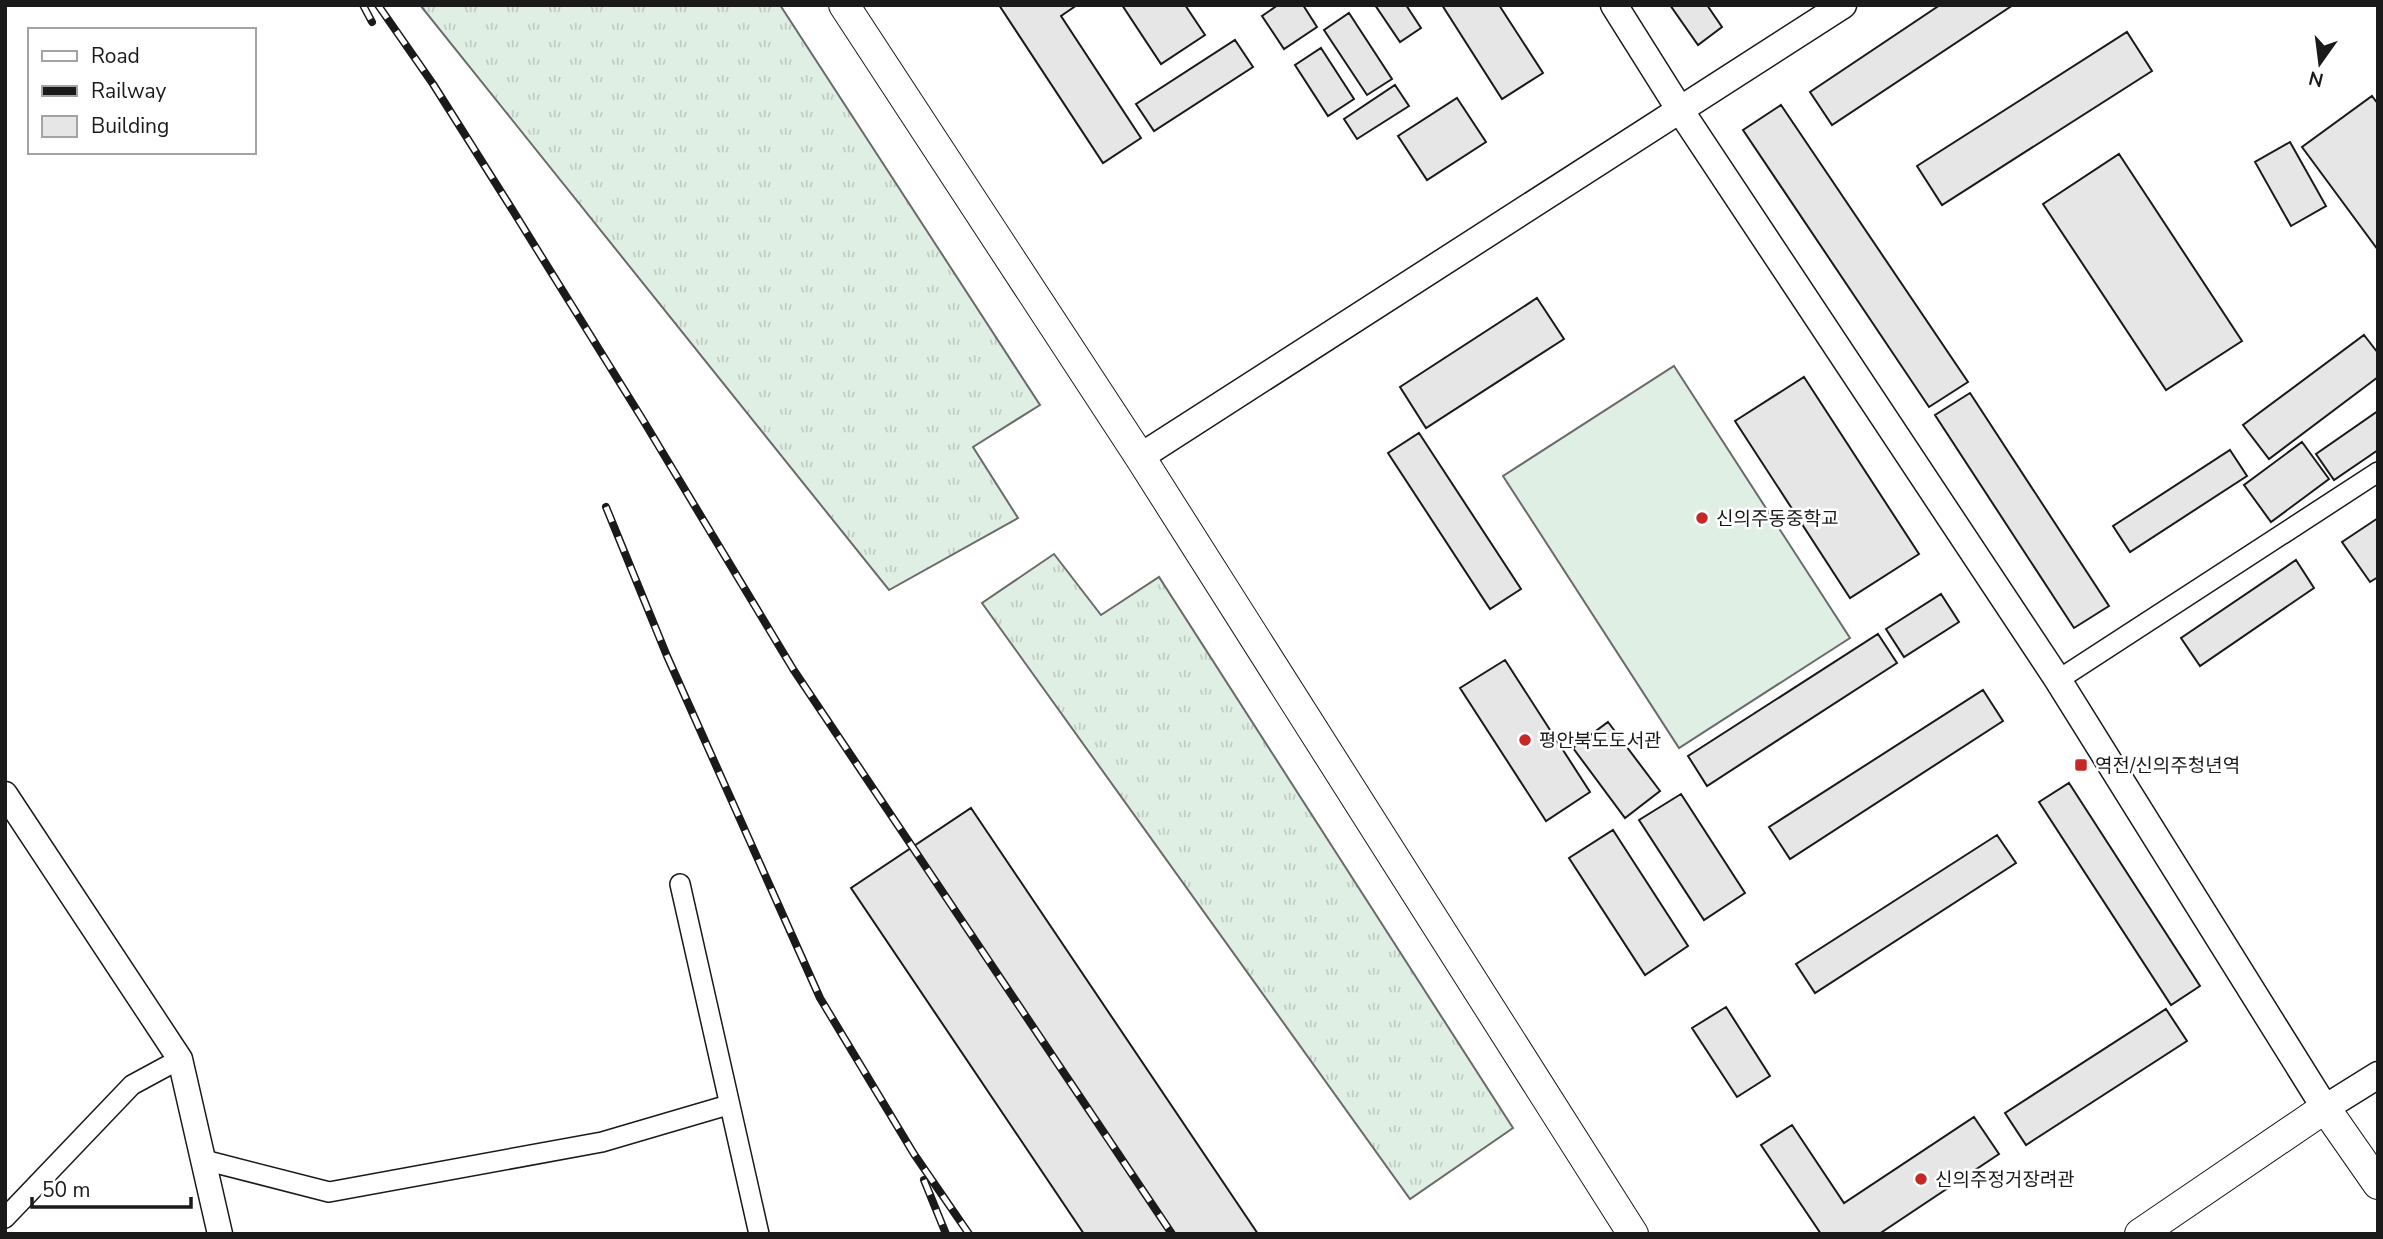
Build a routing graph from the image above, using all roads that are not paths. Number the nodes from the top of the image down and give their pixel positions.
1 (844, 5) edge
2 (1614, 5) edge
3 (1843, 5) edge
4 (1680, 110) junction
5 (1140, 457) junction
6 (2378, 472) edge
7 (2057, 680) junction
8 (5, 794) edge
9 (680, 884) dead end
10 (180, 1059) junction
11 (2378, 1075) edge
12 (728, 1105) junction
13 (2325, 1108) junction
14 (204, 1160) junction
15 (2378, 1184) edge
16 (5, 1218) edge
17 (220, 1234) edge
18 (759, 1234) edge
19 (1633, 1234) edge
20 (2140, 1234) edge

1 - 5 main road
2 - 4 main road
3 - 4 main road
4 - 5 main road
4 - 7 main road
5 - 19 main road
6 - 7 street
7 - 13 main road
8 - 10 street
9 - 12 street
10 - 14 street
10 - 16 street
11 - 13 main road
12 - 14 street
12 - 18 street
13 - 15 main road
13 - 20 main road
14 - 17 street

